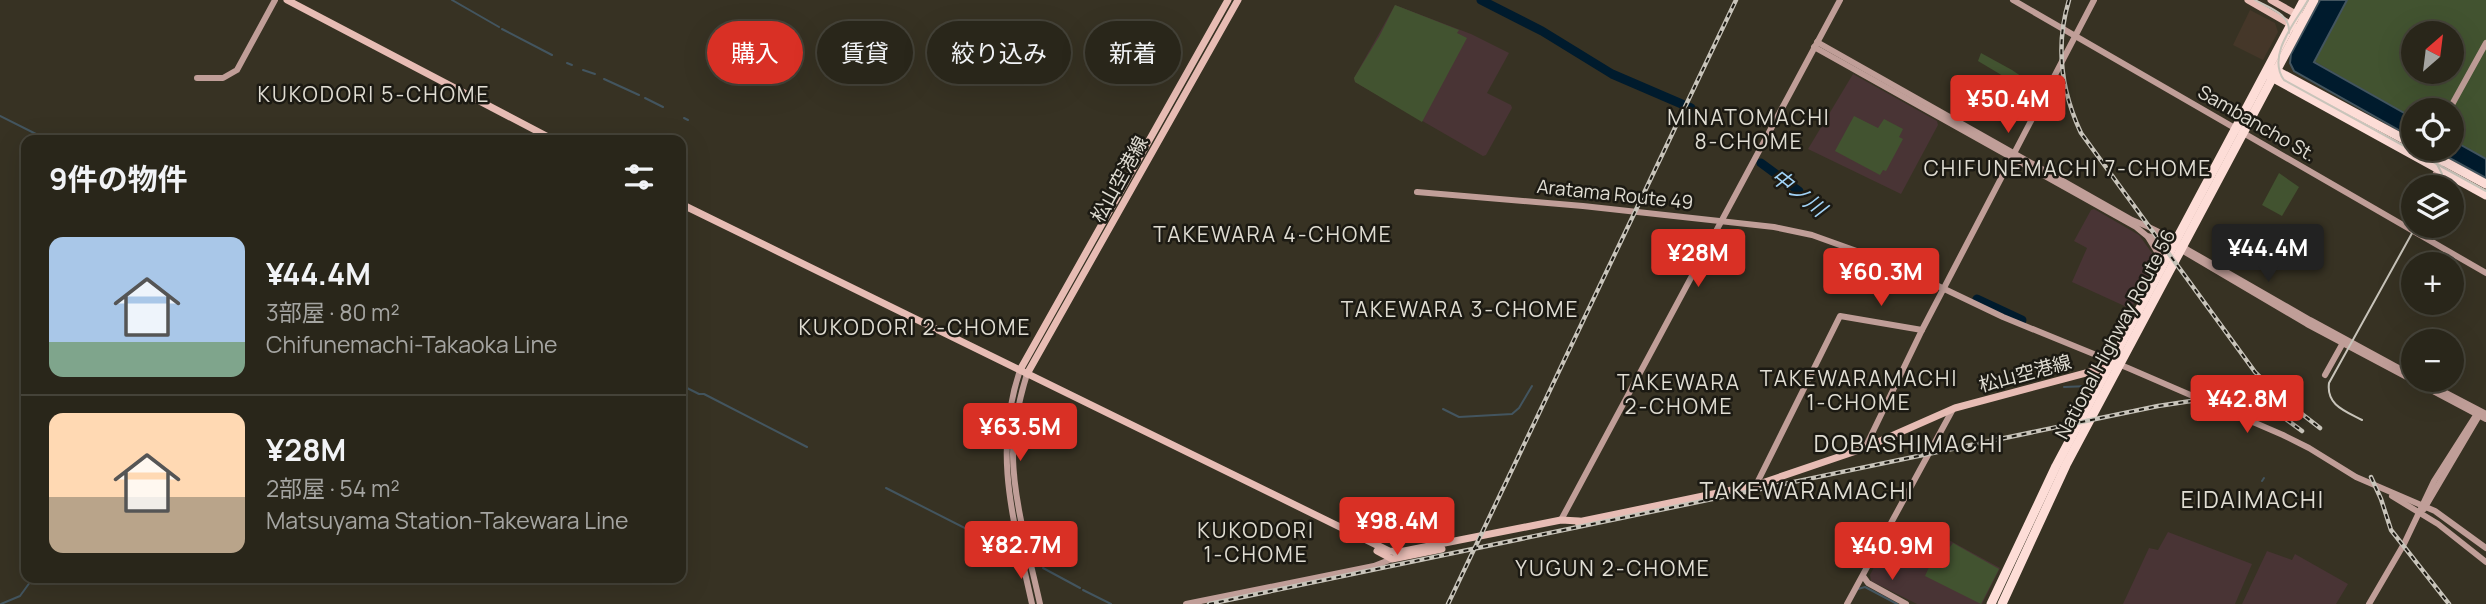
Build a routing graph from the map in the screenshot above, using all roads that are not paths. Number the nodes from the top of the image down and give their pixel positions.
1 (275, 0) edge
2 (287, 0) edge
3 (1228, 0) edge
4 (1238, 0) edge
5 (1842, 0) edge
6 (2013, 0) edge
7 (2094, 0) edge
8 (2248, 0) edge
9 (2271, 0) edge
10 (2304, 0) edge
11 (2314, 0) edge
12 (2300, 16) junction
13 (2295, 26) junction
14 (2075, 36) junction
15 (2486, 43) edge
16 (1817, 45) junction
17 (2283, 58) junction
18 (2272, 71) junction
19 (2288, 76) junction
20 (197, 78) dead end
21 (2456, 98) edge
22 (2239, 131) junction
23 (544, 135) edge
24 (2401, 137) edge
25 (2013, 155) junction
26 (2436, 161) edge
27 (2441, 165) junction
28 (2436, 175) edge
29 (2486, 184) edge
30 (1417, 192) dead end
31 (2486, 195) edge
32 (686, 206) edge
33 (1721, 222) junction
34 (2147, 236) junction
35 (2178, 246) junction
36 (2164, 263) junction
37 (2486, 273) edge
38 (1945, 285) junction
39 (1922, 330) junction
40 (2344, 341) junction
41 (2113, 364) junction
42 (2388, 365) junction
43 (2401, 371) edge
44 (1023, 372) junction
45 (2325, 375) dead end
46 (2442, 392) edge
47 (1955, 408) junction
48 (2482, 415) edge
49 (1865, 448) junction
50 (1756, 485) junction
51 (2382, 489) junction
52 (2424, 505) junction
53 (1306, 512) junction
54 (2420, 513) junction
55 (1561, 522) junction
56 (1369, 545) junction
57 (2486, 548) edge
58 (1025, 553) junction
59 (1389, 556) junction
60 (2486, 562) edge
61 (1863, 576) junction
62 (1032, 604) edge
63 (1040, 604) edge
64 (1186, 604) edge
65 (1847, 604) edge
66 (1906, 604) edge
67 (1991, 604) edge
68 (2002, 604) edge
69 (2369, 604) edge

1 - 20 street
2 - 23 main road
3 - 44 main road, 松山空港線
4 - 44 main road, 松山空港線
5 - 16 street
6 - 14 street, Sambancho St.
7 - 14 street
8 - 13 main road
9 - 12 main road
10 - 12 highway
11 - 12 highway
12 - 13 highway
13 - 17 highway
13 - 18 highway
14 - 22 street, Sambancho St.
14 - 25 street
15 - 21 street
16 - 25 street
16 - 33 street
17 - 18 highway
17 - 19 highway
18 - 19 highway
18 - 22 highway, National Highway Route 56
18 - 27 highway
19 - 24 highway
22 - 35 highway, National Highway Route 56
22 - 37 street, Sambancho St.
25 - 34 street
25 - 35 street
25 - 38 street
26 - 27 highway
27 - 28 street
27 - 29 highway
27 - 31 highway
30 - 33 street, Aratama Route 49
32 - 44 main road
33 - 38 street, Aratama Route 49
33 - 55 street
34 - 35 street
34 - 36 street
35 - 36 highway, National Highway Route 56
35 - 40 street
35 - 41 highway, National Highway Route 56
36 - 41 highway, National Highway Route 56
38 - 39 street
38 - 41 street, Aratama Route 49
39 - 49 street
39 - 50 street
40 - 42 street
40 - 45 street
41 - 47 main road, 松山空港線
41 - 51 street, Aratama Route 49
41 - 67 highway, National Highway Route 56
41 - 68 highway, National Highway Route 56
42 - 43 street
42 - 48 street
44 - 53 main road
44 - 58 street
46 - 48 street
47 - 49 main road, 松山空港線
47 - 61 street
48 - 52 street
49 - 50 main road, 松山空港線
50 - 55 main road, 松山空港線
51 - 52 street
51 - 54 street
52 - 54 street
52 - 57 street
53 - 56 main road
53 - 56 main road
54 - 60 street
54 - 69 street
55 - 59 main road, 松山空港線
56 - 59 main road
58 - 62 street
58 - 63 street
59 - 64 street
61 - 65 street
61 - 66 street

